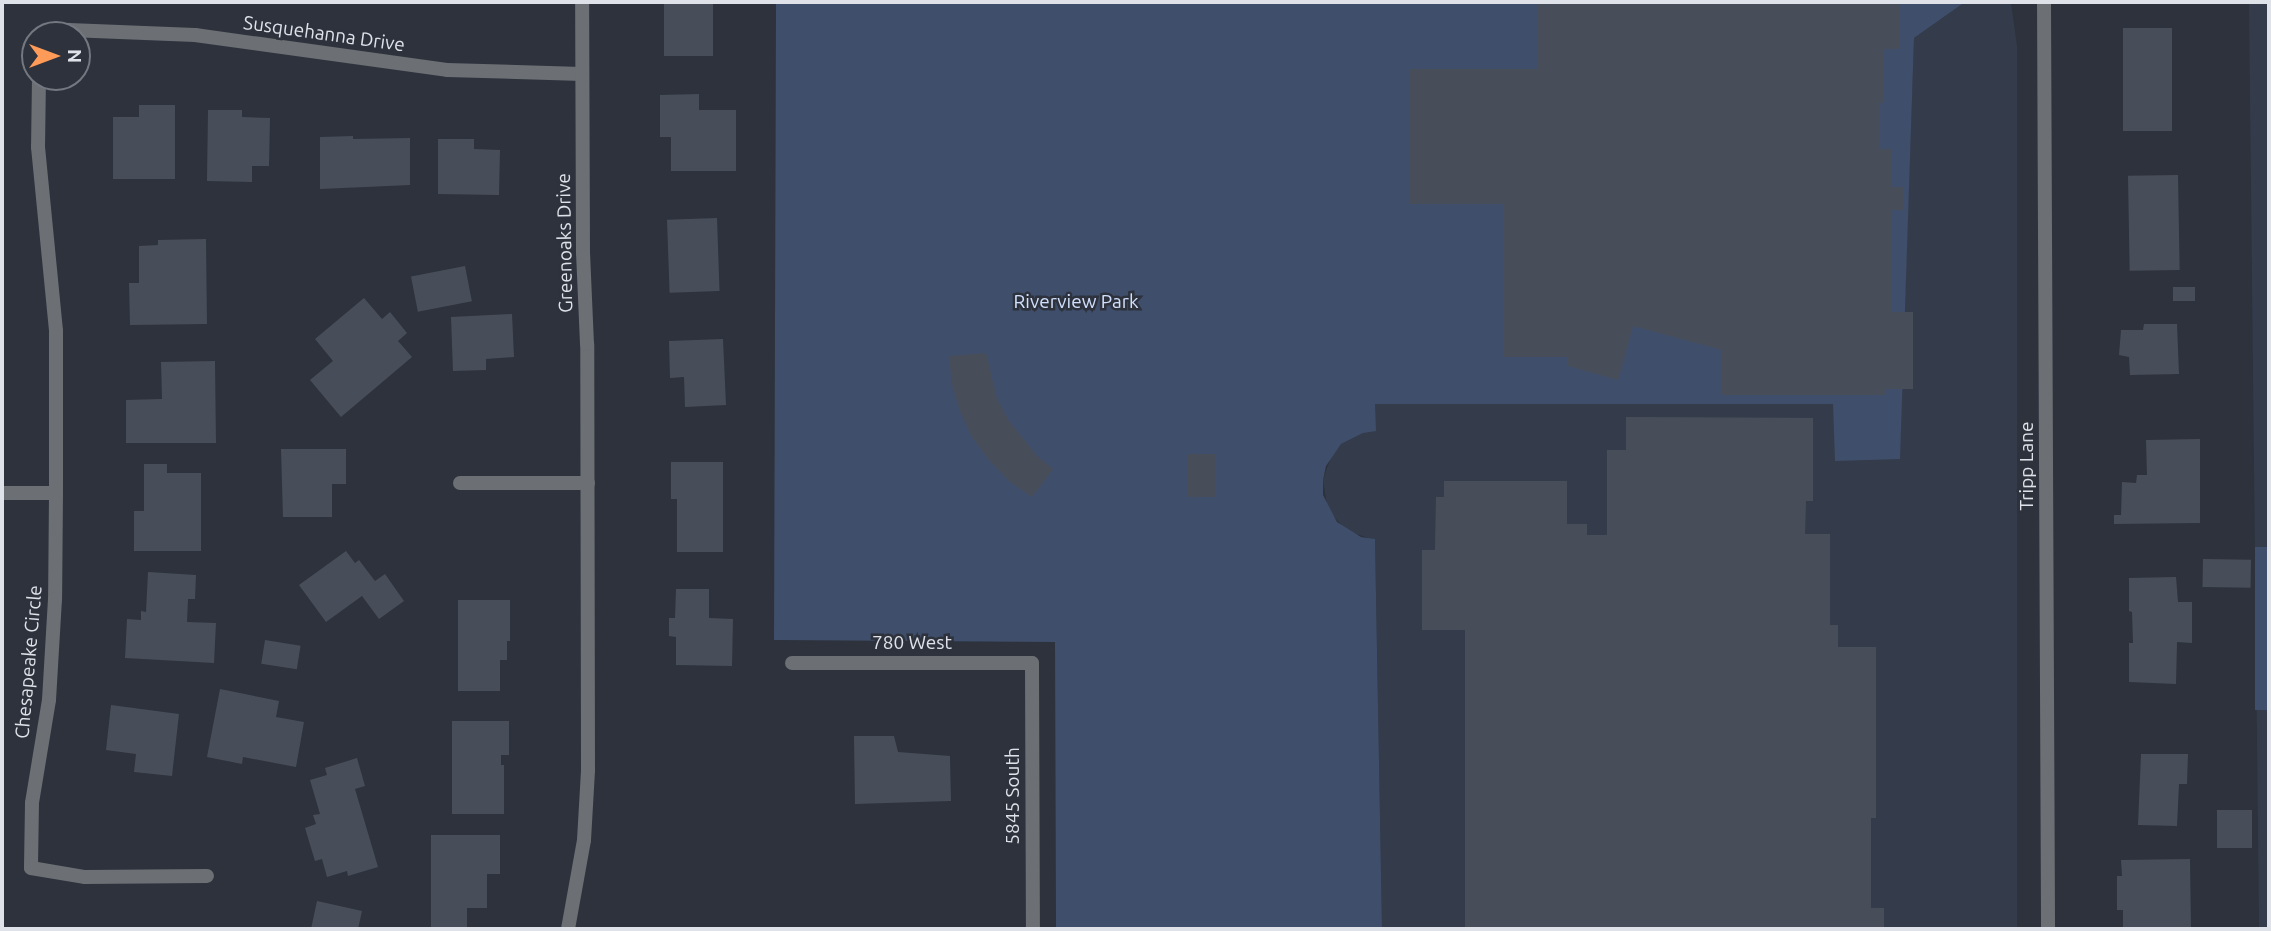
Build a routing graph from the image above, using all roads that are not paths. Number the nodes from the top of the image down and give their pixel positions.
1 (582, 2) edge
2 (2044, 2) edge
3 (91, 31) edge
4 (582, 74) junction
5 (39, 91) edge
6 (460, 483) dead end
7 (588, 483) junction
8 (2, 493) edge
9 (56, 493) junction
10 (792, 663) dead end
11 (1032, 663) joint
12 (207, 876) dead end
13 (568, 929) edge
14 (1033, 929) edge
15 (2048, 929) edge

1 - 4 street, Greenoaks Drive
2 - 15 street, Tripp Lane
3 - 4 street, Susquehanna Drive
4 - 7 street, Greenoaks Drive
5 - 9 street
6 - 7 street
7 - 13 street, Greenoaks Drive
8 - 9 street
9 - 12 street, Chesapeake Circle
10 - 11 street, 780 West
11 - 14 street, 5845 South

